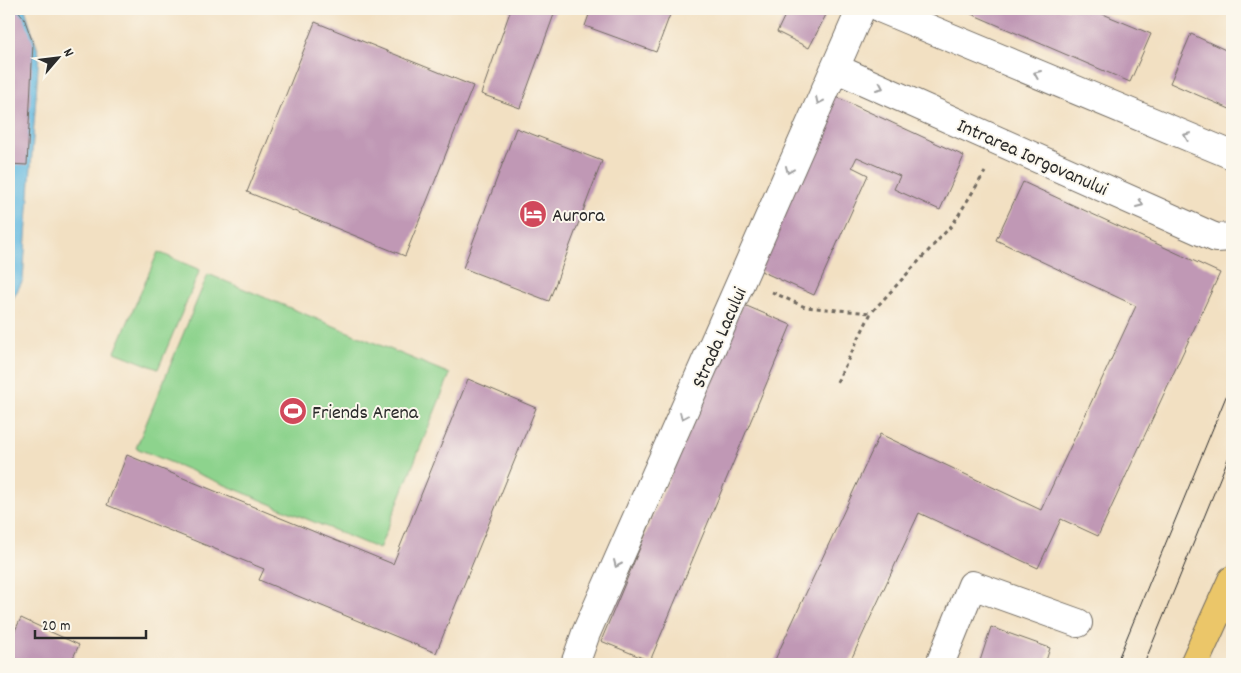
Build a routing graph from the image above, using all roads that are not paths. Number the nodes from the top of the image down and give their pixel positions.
1 (861, 9) edge
2 (882, 9) edge
3 (835, 68) junction
4 (1232, 155) edge
5 (1232, 237) edge
6 (1232, 580) edge
7 (1078, 624) dead end
8 (575, 664) edge
9 (940, 664) edge
10 (1194, 664) edge

1 - 3 street, Strada Lacului
4 -> 2 street
3 -> 5 street, Intrarea Iorgovanului
3 -> 8 street, Strada Lacului
6 - 10 main road
7 - 9 street

